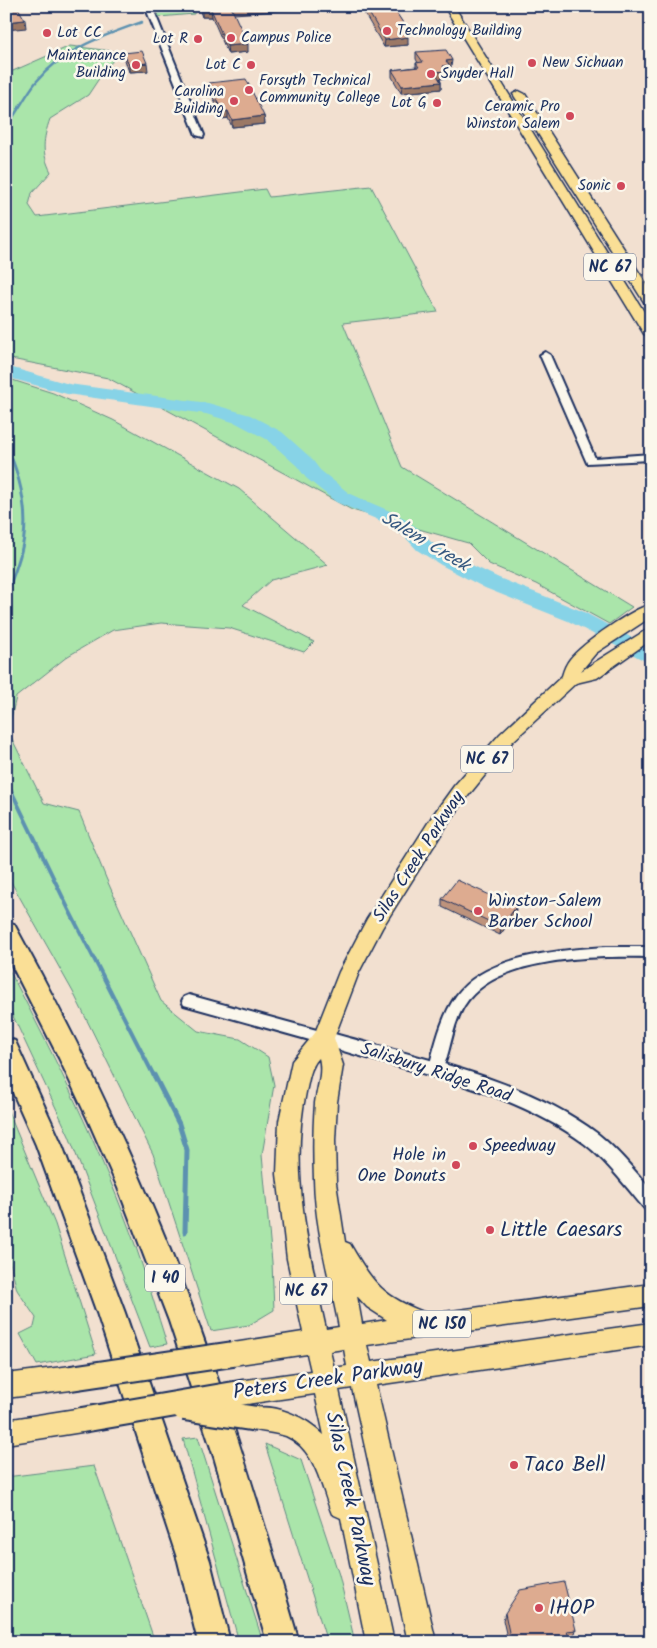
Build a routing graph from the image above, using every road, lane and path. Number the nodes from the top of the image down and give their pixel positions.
1 (148, 6) edge
2 (449, 6) edge
3 (511, 81) dead end
4 (512, 108) junction
5 (200, 136) dead end
6 (558, 156) junction
7 (651, 302) edge
8 (651, 334) edge
9 (545, 355) dead end
10 (651, 458) edge
11 (644, 613) edge
12 (651, 632) edge
13 (570, 679) junction
14 (6, 930) edge
15 (651, 952) edge
16 (190, 1000) dead end
17 (324, 1038) junction
18 (6, 1048) edge
19 (436, 1071) junction
20 (6, 1085) edge
21 (49, 1145) junction
22 (651, 1203) edge
23 (334, 1237) junction
24 (651, 1295) edge
25 (432, 1326) junction
26 (651, 1334) edge
27 (352, 1337) junction
28 (317, 1342) junction
29 (361, 1376) junction
30 (325, 1381) junction
31 (6, 1386) edge
32 (246, 1392) joint
33 (166, 1406) junction
34 (6, 1432) edge
35 (365, 1571) junction
36 (214, 1642) edge
37 (283, 1642) edge
38 (380, 1642) edge
39 (422, 1642) edge

1 - 5 street
2 - 4 main road, NC 67
3 - 6 main road, NC 67
4 - 6 main road
4 - 8 main road, NC 67
6 - 7 main road, NC 67
9 - 10 street
11 - 13 main road, Silas Creek Parkway / NC 67
12 - 13 main road, Silas Creek Parkway / NC 67
13 - 17 main road, Silas Creek Parkway / NC 67
14 - 37 highway, I 40
15 - 19 street
16 - 17 street, Salisbury Ridge Road
17 - 19 street, Salisbury Ridge Road
17 - 23 main road, Silas Creek Parkway / NC 67
17 - 28 main road, Silas Creek Parkway / NC 67
18 - 21 highway
19 - 22 street, Salisbury Ridge Road
20 - 21 highway
21 - 36 highway
23 - 25 main road
23 - 27 main road, Silas Creek Parkway / NC 67
24 - 25 main road, Peters Creek Parkway / NC 150
25 - 27 main road, Peters Creek Parkway / NC 150
26 - 29 main road, Peters Creek Parkway / NC 150
27 - 28 main road, Peters Creek Parkway / NC 150
27 - 29 main road, Silas Creek Parkway / NC 67
28 - 30 main road, Silas Creek Parkway / NC 67
28 - 31 main road, Peters Creek Parkway / NC 150, bridge
29 - 30 main road, Peters Creek Parkway / NC 150
29 - 39 main road, Silas Creek Parkway
30 - 32 main road, Peters Creek Parkway / NC 150
30 - 35 main road, Silas Creek Parkway
32 - 33 main road, Peters Creek Parkway / NC 150, bridge
33 - 34 main road, Peters Creek Parkway / NC 150, bridge
33 - 35 main road, bridge
35 - 38 main road, Silas Creek Parkway

